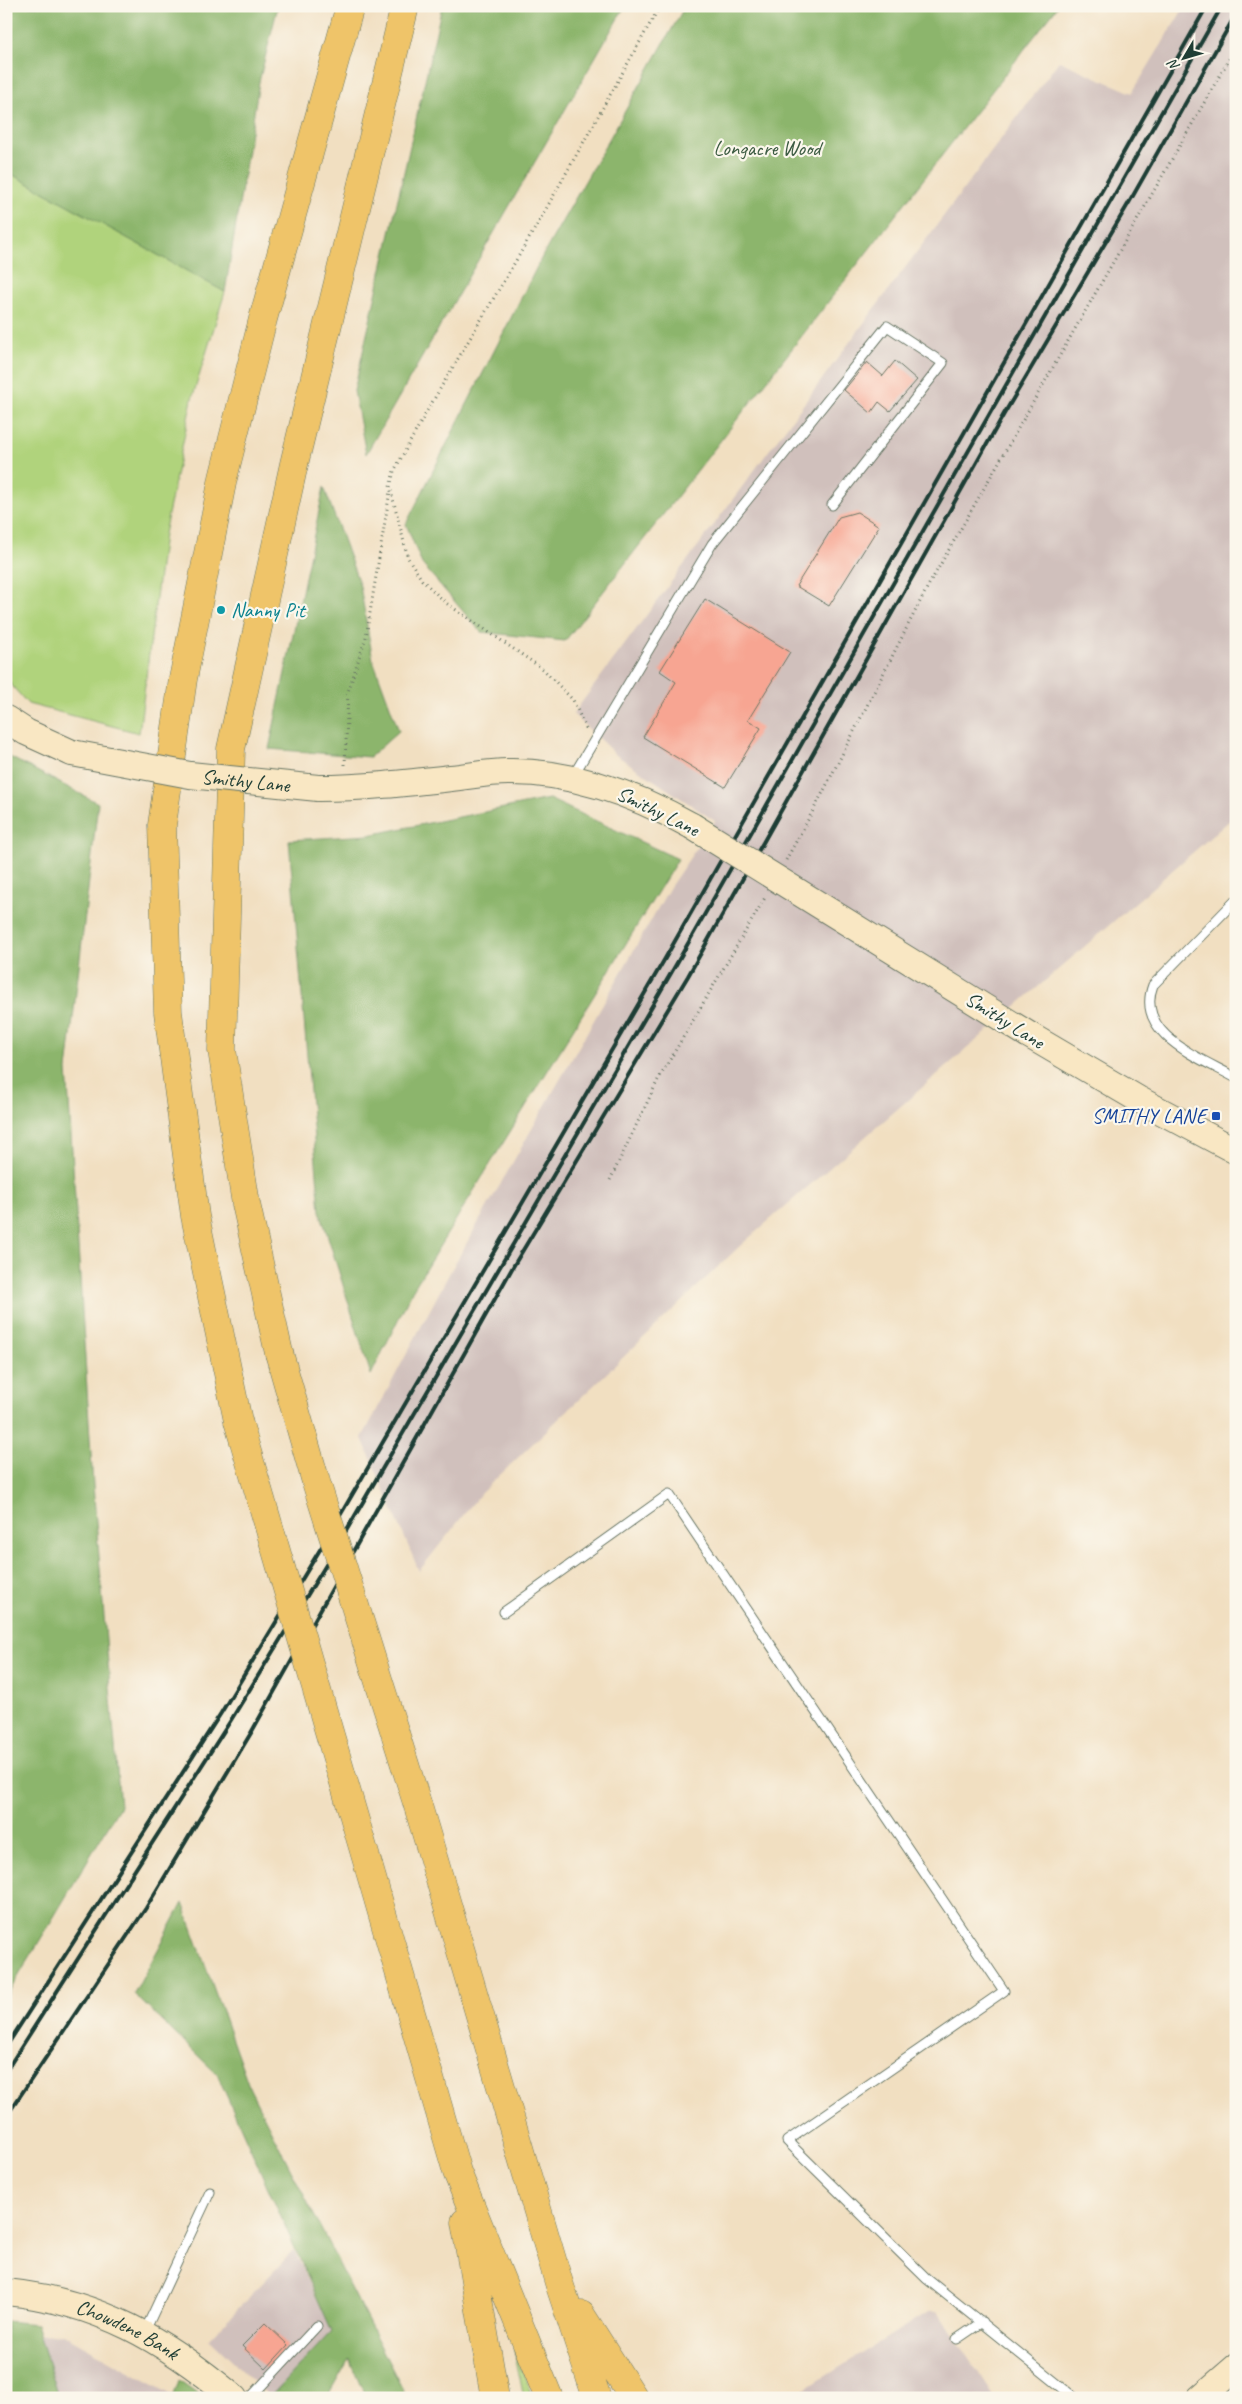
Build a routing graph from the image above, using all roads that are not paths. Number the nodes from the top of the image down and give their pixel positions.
1 (350, 6) edge
2 (405, 6) edge
3 (832, 505) dead end
4 (6, 719) edge
5 (572, 778) junction
6 (1236, 900) edge
7 (1236, 1078) edge
8 (1236, 1151) edge
9 (504, 1612) dead end
10 (457, 2172) junction
11 (210, 2192) dead end
12 (559, 2283) junction
13 (6, 2292) edge
14 (982, 2322) junction
15 (316, 2326) dead end
16 (144, 2334) junction
17 (957, 2339) dead end
18 (1236, 2367) edge
19 (234, 2398) edge
20 (250, 2398) edge
21 (495, 2398) edge
22 (549, 2398) edge
23 (597, 2398) edge
24 (634, 2398) edge
25 (1075, 2398) edge
26 (1200, 2398) edge

1 - 10 highway, bridge
2 - 12 highway, bridge
3 - 5 lane
4 - 5 street, Smithy Lane, bridge
5 - 8 street, Smithy Lane, bridge
6 - 7 lane
9 - 14 lane
10 - 21 highway
10 - 22 highway
11 - 16 lane
12 - 23 highway
12 - 24 highway
13 - 16 street, Chowdene Bank
14 - 17 lane
14 - 25 lane
15 - 20 lane
16 - 19 street, Chowdene Bank
18 - 26 street

